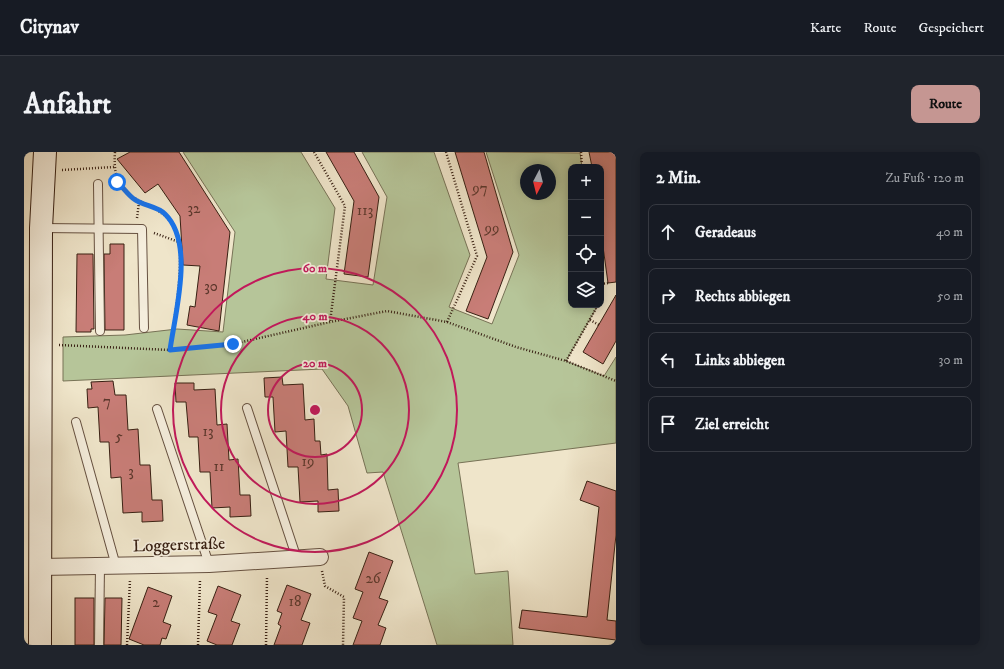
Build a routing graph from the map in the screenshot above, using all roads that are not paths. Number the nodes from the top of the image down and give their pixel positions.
1 (44, 161) edge
2 (98, 184) dead end
3 (41, 228) junction
4 (98, 229) junction
5 (144, 328) dead end
6 (100, 331) dead end
7 (247, 408) dead end
8 (157, 409) dead end
9 (76, 422) dead end
10 (320, 557) road end
11 (297, 559) junction
12 (205, 564) junction
13 (124, 565) junction
14 (100, 566) junction
15 (40, 567) junction
16 (40, 645) edge
17 (99, 645) edge

1 - 3 street
2 - 4 lane
3 - 4 lane
3 - 15 street
4 - 5 lane
4 - 6 lane
7 - 11 lane
8 - 12 lane
9 - 13 lane
10 - 11 street, Loggerstraße
11 - 12 street, Loggerstraße
12 - 13 street, Loggerstraße
13 - 14 street, Loggerstraße
14 - 15 street, Loggerstraße
14 - 17 lane
15 - 16 street

